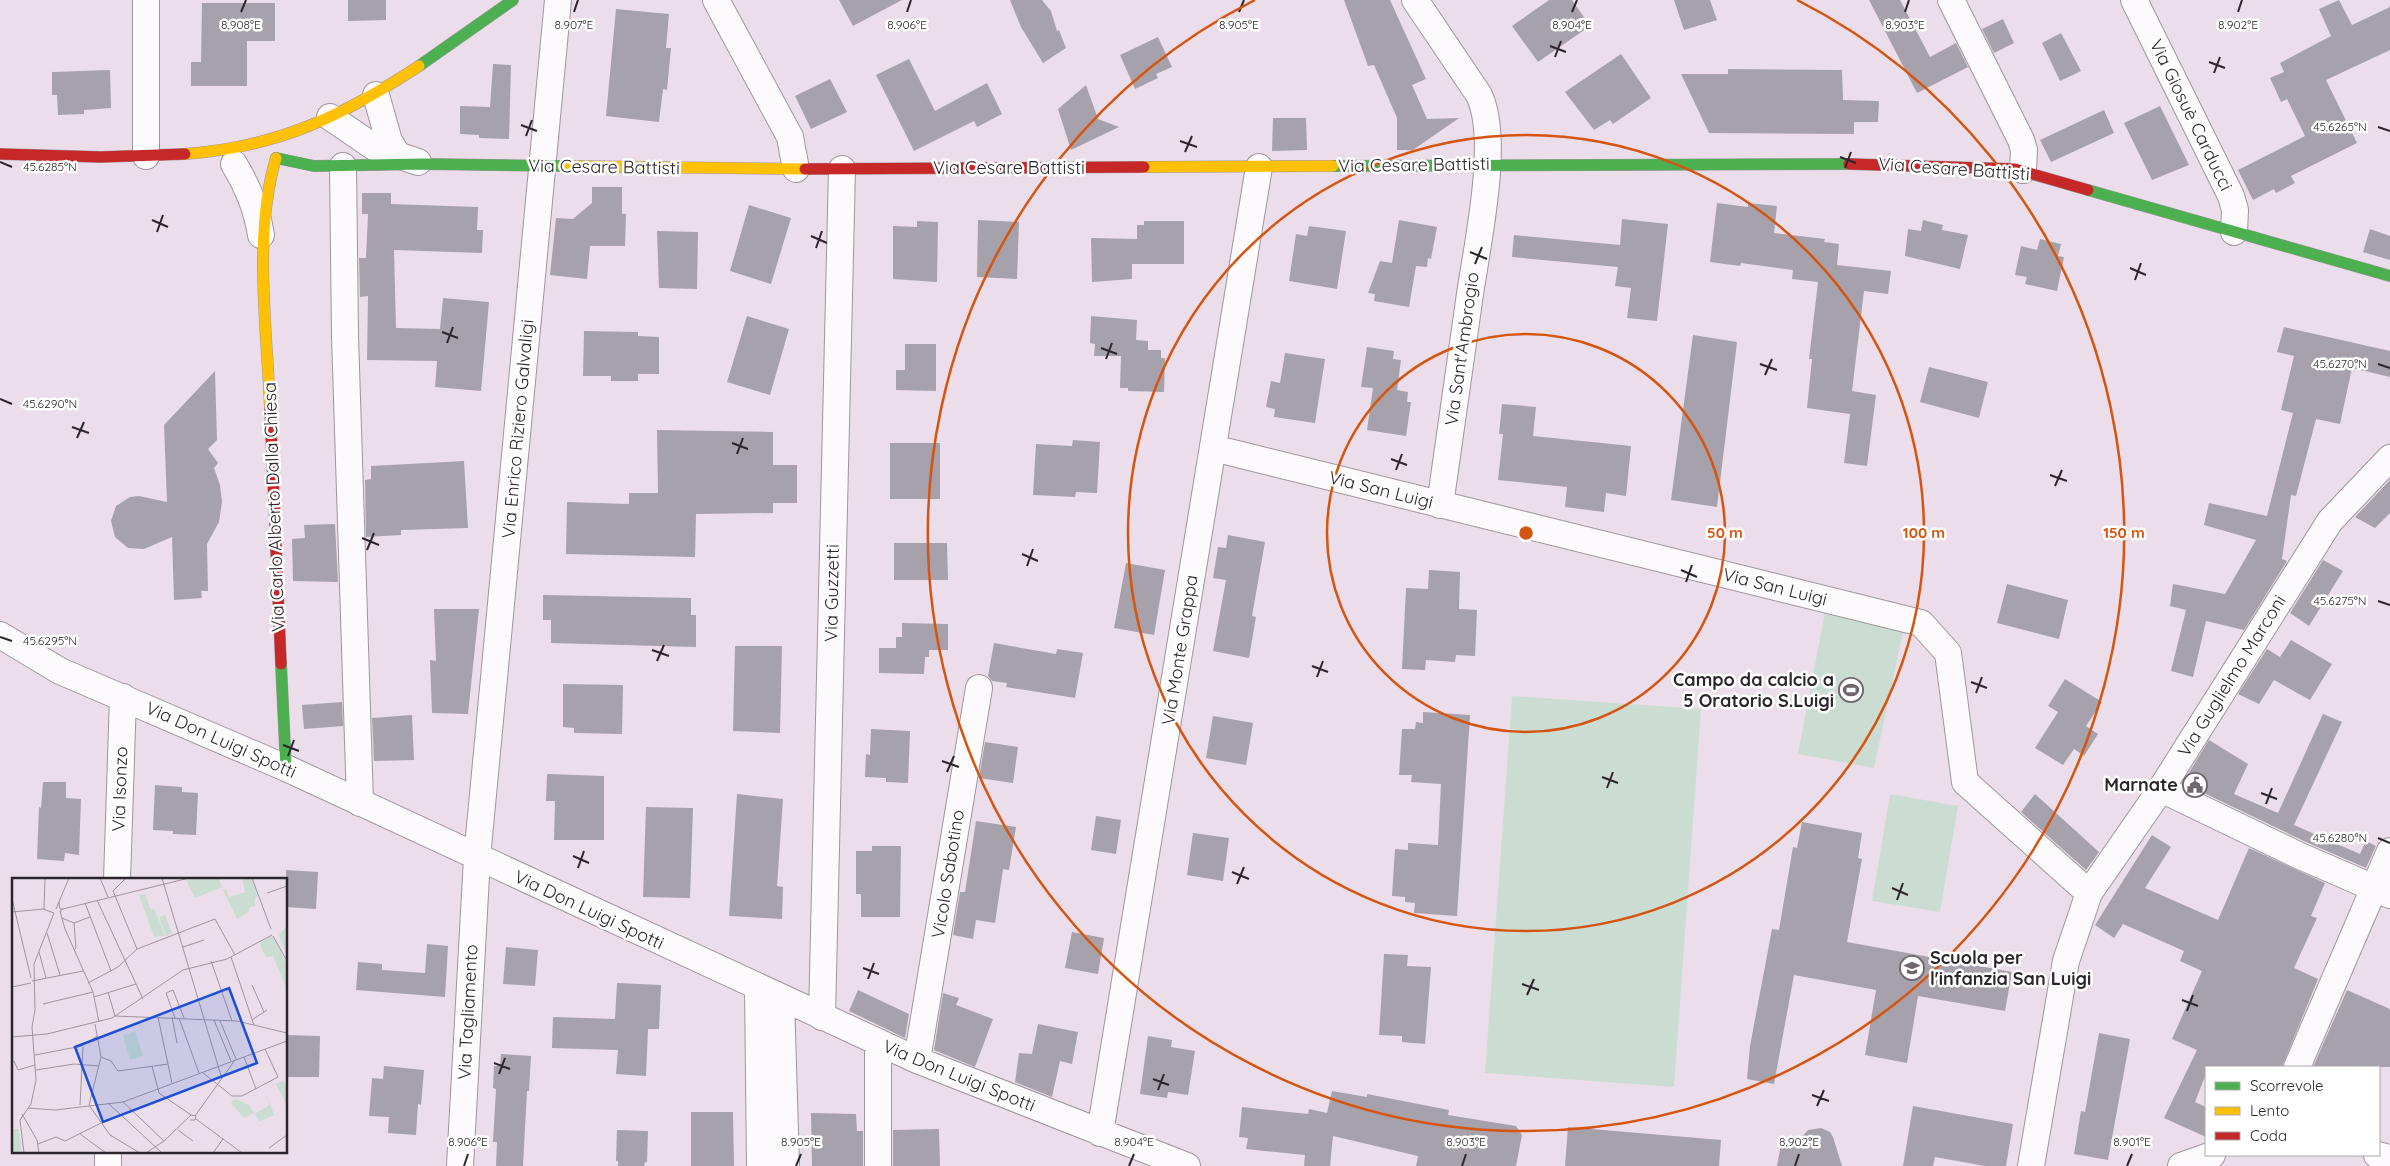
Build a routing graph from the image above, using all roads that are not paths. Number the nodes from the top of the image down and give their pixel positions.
1 (146, 0) edge
2 (514, 0) edge
3 (558, 0) edge
4 (716, 0) edge
5 (1415, 0) edge
6 (1951, 0) edge
7 (2134, 0) edge
8 (376, 94) junction
9 (335, 124) junction
10 (293, 152) dead end
11 (0, 154) edge
12 (146, 156) junction
13 (398, 156) junction
14 (276, 158) junction
15 (262, 160) dead end
16 (228, 163) joint
17 (424, 164) junction
18 (1488, 165) junction
19 (343, 166) junction
20 (543, 166) junction
21 (1258, 167) junction
22 (796, 168) junction
23 (842, 169) junction
24 (2023, 170) junction
25 (2234, 232) junction
26 (263, 246) junction
27 (2390, 276) edge
28 (1213, 448) junction
29 (2390, 458) edge
30 (1440, 504) junction
31 (0, 635) edge
32 (979, 688) dead end
33 (123, 698) junction
34 (286, 768) junction
35 (2161, 789) junction
36 (360, 803) junction
37 (2390, 852) edge
38 (477, 858) junction
39 (117, 878) edge
40 (2382, 891) edge
41 (2089, 893) junction
42 (769, 993) junction
43 (822, 1017) junction
44 (878, 1042) junction
45 (917, 1060) junction
46 (2297, 1066) edge
47 (1100, 1133) junction
48 (2209, 1156) edge
49 (460, 1166) edge
50 (760, 1166) edge
51 (786, 1166) edge
52 (878, 1166) edge
53 (1187, 1166) edge
54 (2031, 1166) edge
55 (2181, 1166) edge

1 - 12 street
2 - 8 street
3 - 20 street, Via Enrico Riziero Galvaligi
4 - 22 street
5 - 18 street, Via Sant'Ambrogio
6 - 24 street
7 - 25 street, Via Giosuè Carducci
8 - 9 street
8 - 13 street
9 - 12 street
9 - 13 street, Via Cesare Battisti
10 - 14 street
11 - 12 street
12 - 16 street
13 - 17 street, Via Cesare Battisti
14 - 15 street
14 - 19 street, Via Cesare Battisti
14 - 26 street, Via Carlo Alberto Dalla Chiesa
16 - 26 street, Via Carlo Alberto Dalla Chiesa
17 - 19 street, Via Cesare Battisti
17 - 20 street, Via Cesare Battisti
18 - 21 street, Via Cesare Battisti
18 - 24 street, Via Cesare Battisti
18 - 30 street, Via Sant'Ambrogio
19 - 36 street
20 - 22 street, Via Cesare Battisti
20 - 38 street, Via Enrico Riziero Galvaligi
21 - 23 street, Via Cesare Battisti
21 - 28 street, Via Monte Grappa
22 - 23 street, Via Cesare Battisti
23 - 43 street, Via Guzzetti
24 - 25 street, Via Cesare Battisti
25 - 27 street, Via Cesare Battisti
26 - 34 street, Via Carlo Alberto Dalla Chiesa
28 - 30 street, Via San Luigi
28 - 47 street, Via Monte Grappa
29 - 35 street, Via Guglielmo Marconi
30 - 41 street, Via San Luigi
31 - 33 street, Via Don Luigi Spotti
32 - 45 street, Vicolo Sabotino
33 - 34 street, Via Don Luigi Spotti
33 - 39 street, Via Isonzo
34 - 36 street, Via Don Luigi Spotti
35 - 40 street
35 - 41 street, Via Guglielmo Marconi
36 - 38 street, Via Don Luigi Spotti
37 - 40 street
38 - 42 street, Via Don Luigi Spotti
38 - 49 street, Via Tagliamento
40 - 46 street
41 - 54 street, Via Guglielmo Marconi
42 - 43 street, Via Don Luigi Spotti
42 - 50 street
42 - 51 street
43 - 44 street, Via Don Luigi Spotti
44 - 45 street, Via Don Luigi Spotti
44 - 52 street
45 - 47 street, Via Don Luigi Spotti
47 - 53 street, Via Don Luigi Spotti
48 - 55 street

